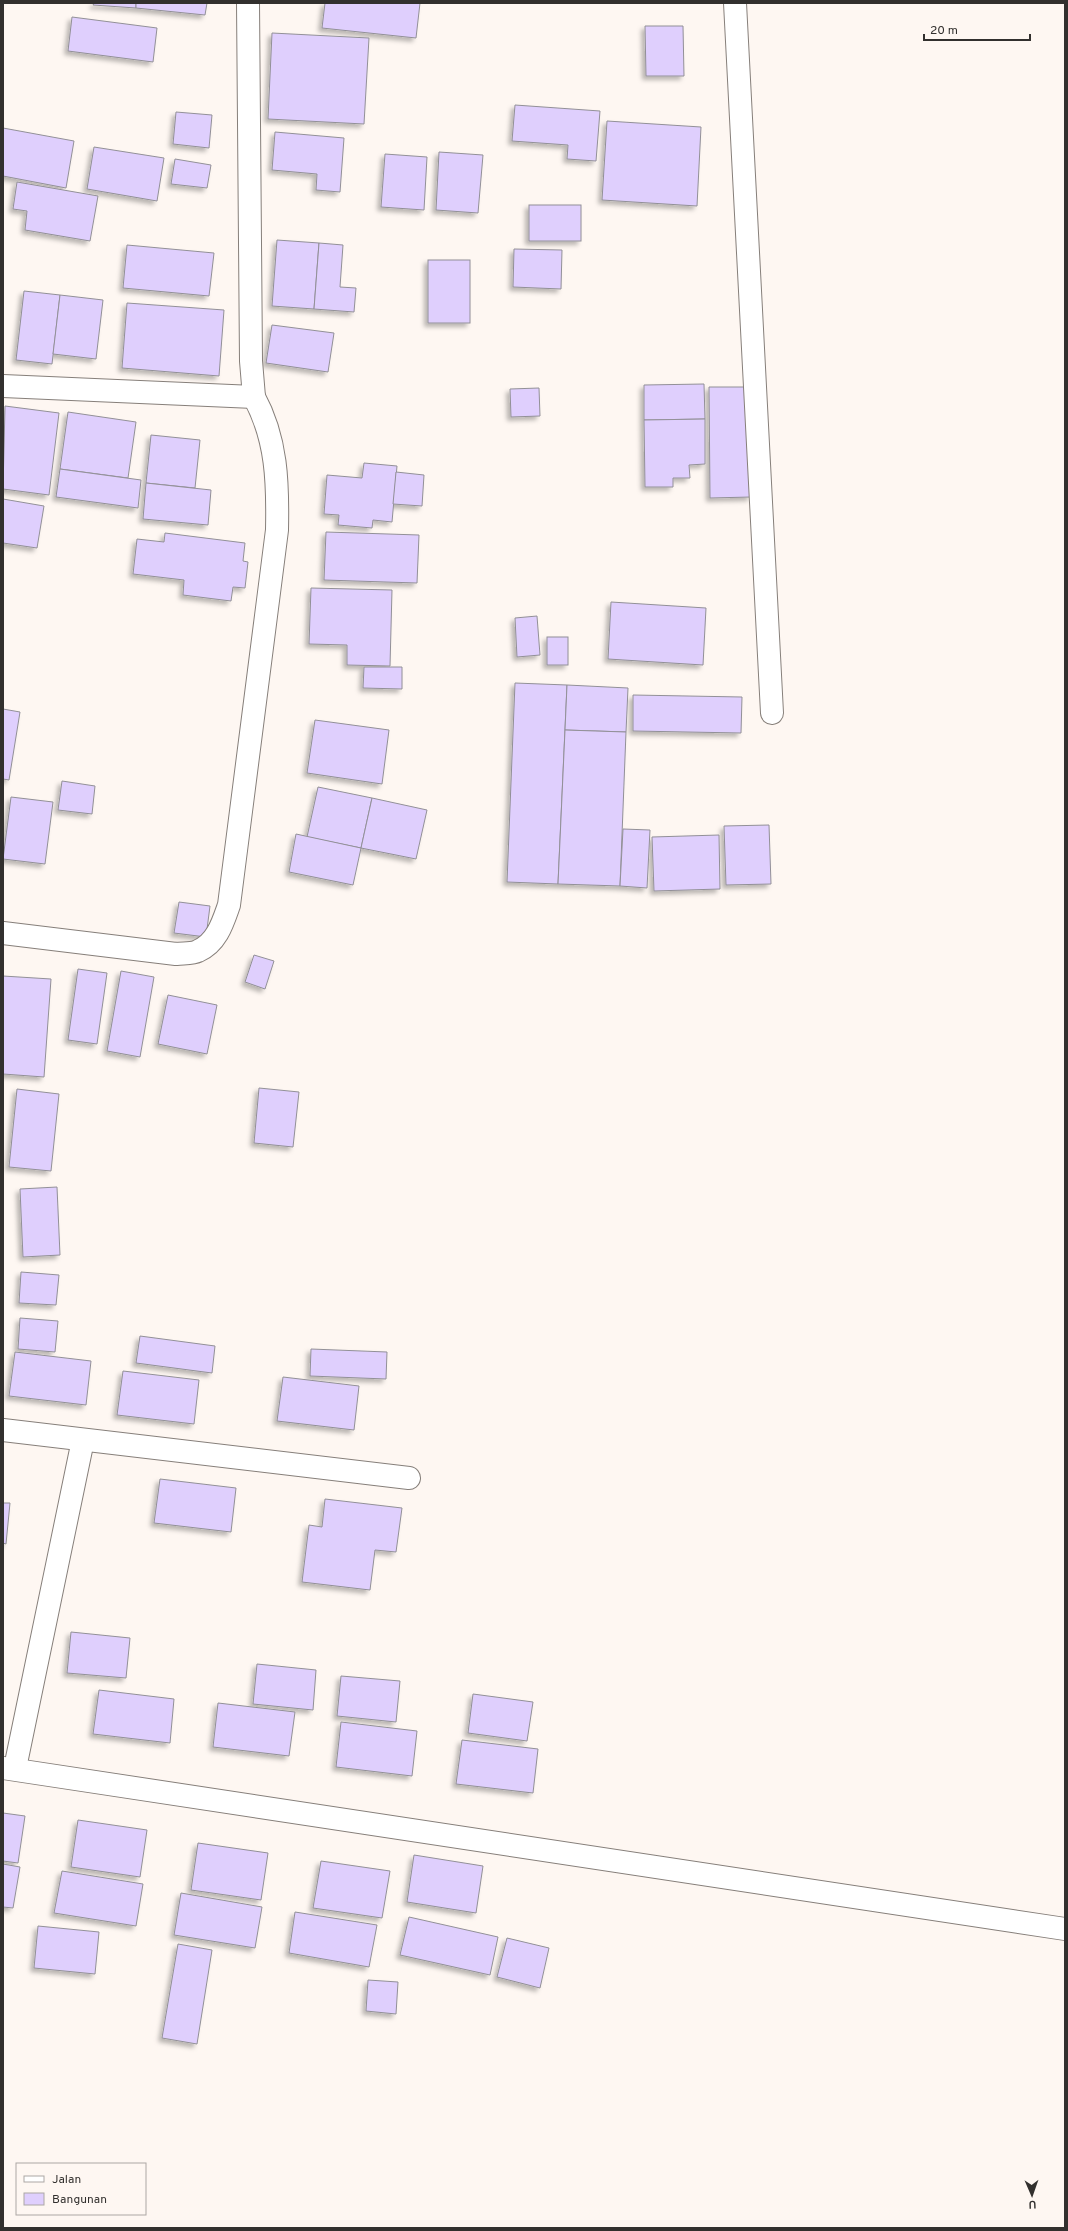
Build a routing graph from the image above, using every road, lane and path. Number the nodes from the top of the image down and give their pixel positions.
1 (248, 3) edge
2 (735, 3) edge
3 (3, 386) edge
4 (254, 397) junction
5 (772, 713) dead end
6 (3, 933) edge
7 (3, 1430) edge
8 (83, 1440) junction
9 (409, 1478) dead end
10 (9, 1768) edge
11 (1065, 1929) edge

1 - 4 street
2 - 5 street
3 - 4 street
4 - 6 street
7 - 8 street
8 - 9 street
8 - 10 street
10 - 11 street

